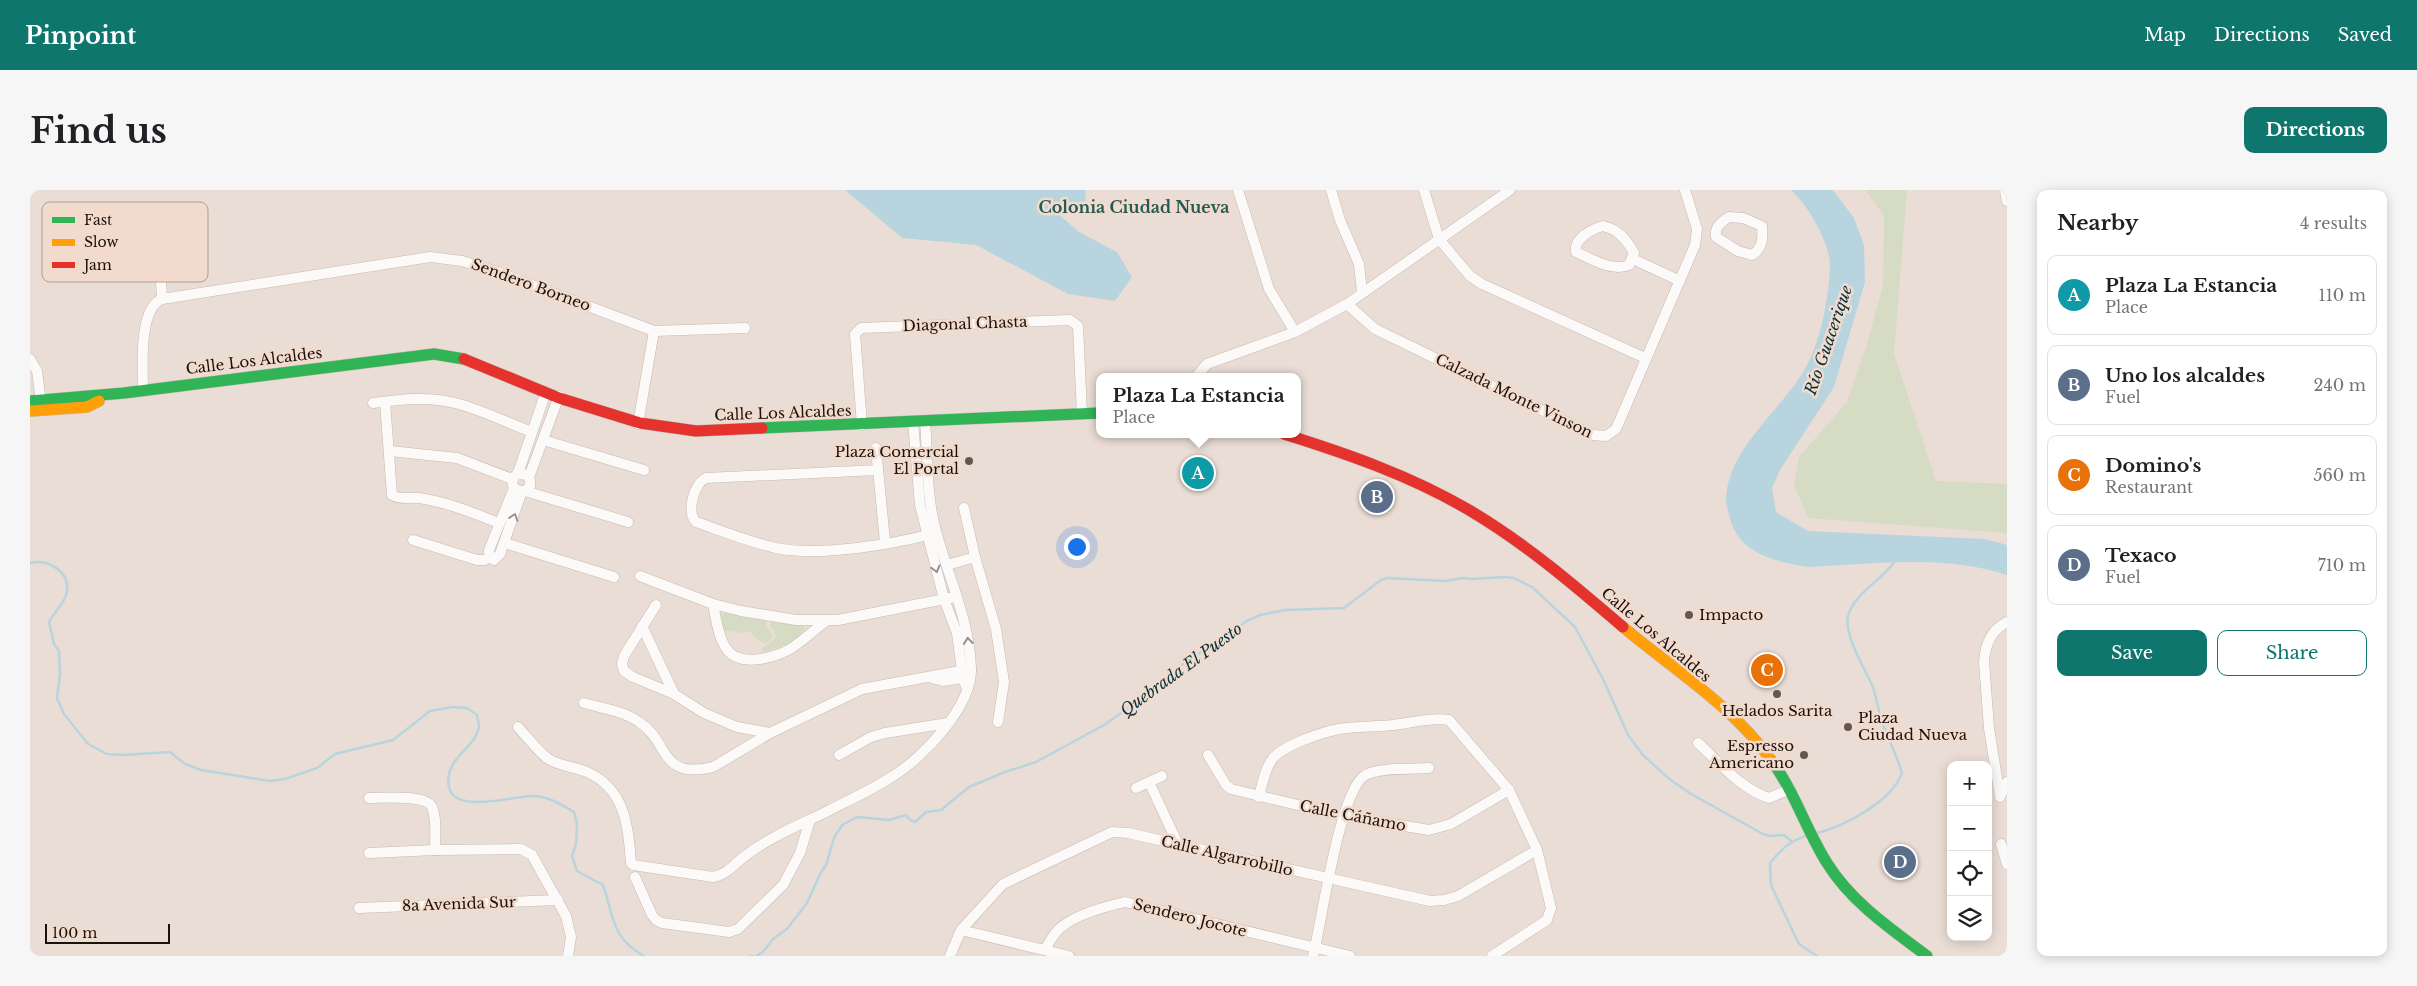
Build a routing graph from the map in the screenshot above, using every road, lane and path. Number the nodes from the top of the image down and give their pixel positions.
1 (1238, 190) edge
2 (1331, 190) edge
3 (1424, 190) edge
4 (1510, 190) edge
5 (1685, 190) edge
6 (2005, 190) edge
7 (2007, 201) edge
8 (1697, 229) junction
9 (1715, 232) junction
10 (1439, 239) junction
11 (1633, 259) junction
12 (1680, 281) junction
13 (161, 282) edge
14 (1362, 292) junction
15 (162, 299) junction
16 (1347, 304) junction
17 (745, 328) dead end
18 (654, 331) junction
19 (1295, 332) junction
20 (1645, 358) junction
21 (30, 359) edge
22 (479, 367) junction
23 (1199, 373) edge
24 (143, 391) junction
25 (546, 392) junction
26 (559, 396) junction
27 (33, 397) edge
28 (99, 401) junction
29 (385, 402) junction
30 (374, 403) dead end
31 (30, 406) edge
32 (30, 411) edge
33 (1096, 413) edge
34 (1082, 414) junction
35 (913, 422) junction
36 (926, 422) junction
37 (638, 424) junction
38 (862, 424) junction
39 (532, 432) junction
40 (1297, 438) edge
41 (543, 440) junction
42 (876, 448) dead end
43 (390, 451) junction
44 (644, 470) dead end
45 (878, 470) junction
46 (518, 484) junction
47 (964, 508) dead end
48 (628, 522) dead end
49 (499, 523) junction
50 (932, 534) junction
51 (413, 540) dead end
52 (505, 542) junction
53 (885, 542) junction
54 (489, 557) junction
55 (975, 557) junction
56 (946, 565) junction
57 (640, 576) dead end
58 (614, 577) dead end
59 (956, 597) junction
60 (944, 599) junction
61 (713, 604) junction
62 (656, 605) dead end
63 (826, 620) junction
64 (2007, 622) edge
65 (642, 626) junction
66 (967, 673) junction
67 (674, 694) junction
68 (584, 703) dead end
69 (998, 722) dead end
70 (948, 723) junction
71 (518, 728) dead end
72 (770, 732) junction
73 (1698, 743) dead end
74 (839, 755) dead end
75 (1208, 755) dead end
76 (1428, 768) dead end
77 (1162, 776) dead end
78 (1149, 782) junction
79 (2007, 782) edge
80 (1136, 788) dead end
81 (1790, 789) junction
82 (1509, 790) junction
83 (1259, 797) junction
84 (369, 798) dead end
85 (1344, 816) junction
86 (810, 820) junction
87 (1178, 844) junction
88 (2002, 844) dead end
89 (435, 850) junction
90 (1538, 850) junction
91 (369, 853) dead end
92 (2007, 864) edge
93 (635, 877) dead end
94 (1330, 880) junction
95 (558, 900) junction
96 (359, 908) dead end
97 (961, 930) junction
98 (1045, 950) junction
99 (1314, 952) edge
100 (568, 956) edge
101 (950, 956) edge
102 (1069, 956) edge
103 (1350, 956) edge
104 (1492, 956) edge
105 (1927, 956) edge

1 - 19 street
2 - 14 street
3 - 10 street
4 - 10 street
5 - 8 street
6 - 7 street
8 - 9 street
8 - 12 street
9 - 9 street
10 - 14 street
10 - 20 street
11 - 11 street
11 - 12 street
12 - 20 street
13 - 15 street
14 - 16 street
15 - 18 street, Sendero Borneo
15 - 24 street
16 - 19 street
16 - 20 street, Calzada Monte Vinson
17 - 18 street
18 - 37 street
19 - 23 street
21 - 27 street
22 - 24 main road, Calle Los Alcaldes
22 - 25 main road, Calle Los Alcaldes
22 - 28 main road, Calle Los Alcaldes
24 - 27 main road, Calle Los Alcaldes
25 - 26 main road, Calle Los Alcaldes
25 - 39 street
26 - 37 main road, Calle Los Alcaldes
26 - 41 street
28 - 31 main road, Calle Los Alcaldes
28 - 32 main road
29 - 30 street
29 - 39 street
29 - 43 street
33 - 34 main road, Calle Los Alcaldes
34 - 36 main road, Calle Los Alcaldes
34 - 38 street, Diagonal Chasta
35 - 36 main road, Calle Los Alcaldes
35 - 38 main road, Calle Los Alcaldes
35 - 50 street
36 - 50 street
37 - 38 main road, Calle Los Alcaldes
39 - 46 street
40 - 81 main road, Calle Los Alcaldes
41 - 44 street
41 - 46 street
42 - 45 street
43 - 46 street
43 - 49 street
45 - 53 street
45 - 53 street
46 - 48 street
46 - 49 street
52 -> 46 street
47 - 55 street
49 - 54 street
50 - 53 street
50 - 56 street
50 -> 60 street
51 - 54 street
52 - 54 street
52 - 58 street
55 - 56 street
55 - 69 street
56 - 59 street
57 - 61 street
59 - 60 street
66 -> 59 street
60 - 63 street
60 - 66 street
61 - 63 street
61 - 63 street
62 - 65 street
64 - 79 street
65 - 67 street
65 - 67 street
66 - 70 street
66 - 72 street
67 - 72 street
68 - 72 street
70 - 74 street
70 - 86 street
71 - 86 street
73 - 81 street
75 - 83 street, Calle Cáñamo
76 - 85 street
77 - 78 street
78 - 80 street
78 - 87 street
81 - 105 main road, Calle Los Alcaldes
82 - 83 street
82 - 85 street, Calle Cáñamo
82 - 90 street
83 - 85 street, Calle Cáñamo
84 - 89 street
85 - 94 street
86 - 93 street
87 - 94 street, Calle Algarrobillo
87 - 97 street, Calle Algarrobillo
88 - 92 street
89 - 91 street
89 - 95 street
90 - 94 street, Calle Algarrobillo
90 - 104 street
94 - 99 street
95 - 96 street, 8a Avenida Sur
95 - 100 street
97 - 98 street
97 - 101 street, Calle Algarrobillo
98 - 99 street, Sendero Jocote
98 - 102 street
99 - 103 street, Sendero Jocote

